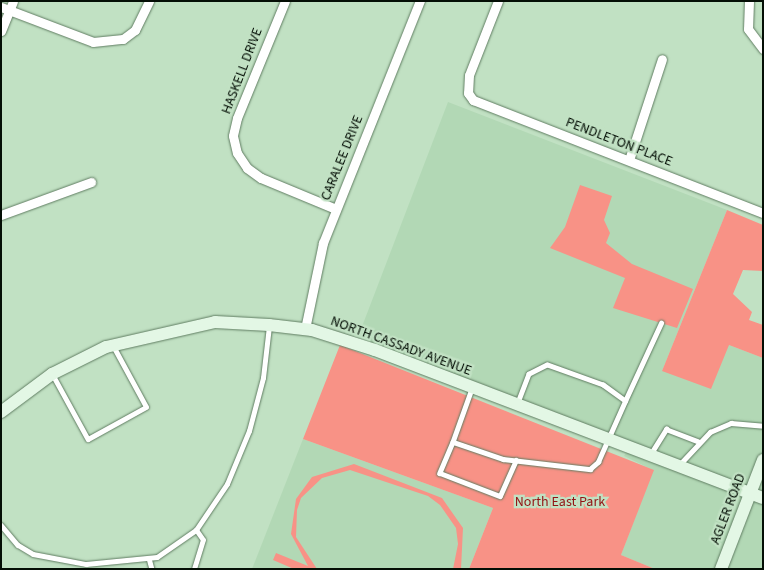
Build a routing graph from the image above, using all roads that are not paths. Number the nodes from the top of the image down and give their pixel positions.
1 (149, 1) edge
2 (284, 1) edge
3 (420, 1) edge
4 (498, 1) edge
5 (749, 1) edge
6 (8, 6) edge
7 (1, 31) edge
8 (762, 49) edge
9 (662, 59) dead end
10 (629, 160) junction
11 (91, 182) dead end
12 (336, 209) junction
13 (763, 213) edge
14 (1, 215) edge
15 (661, 323) dead end
16 (269, 324) junction
17 (306, 329) junction
18 (112, 345) junction
19 (52, 374) junction
20 (472, 388) junction
21 (625, 401) junction
22 (517, 405) junction
23 (1, 412) edge
24 (763, 426) edge
25 (609, 440) junction
26 (698, 441) junction
27 (453, 442) junction
28 (650, 456) junction
29 (516, 460) junction
30 (763, 460) edge
31 (678, 468) junction
32 (750, 494) junction
33 (763, 498) edge
34 (1, 525) edge
35 (196, 530) junction
36 (149, 558) junction
37 (152, 569) edge
38 (194, 569) edge
39 (721, 569) edge

1 - 6 street
2 - 12 street, HASKELL DRIVE
3 - 12 street, CARALEE DRIVE
4 - 10 street, PENDLETON PLACE
5 - 8 street
6 - 7 street
9 - 10 street
10 - 13 street, PENDLETON PLACE
11 - 14 street
12 - 17 street, CARALEE DRIVE
15 - 21 lane
16 - 17 main road, NORTH CASSADY AVENUE
16 - 18 main road, NORTH CASSADY AVENUE
16 - 35 lane
17 - 20 main road, NORTH CASSADY AVENUE
18 - 19 main road, NORTH CASSADY AVENUE
18 - 19 lane
19 - 23 main road, NORTH CASSADY AVENUE
20 - 22 main road, NORTH CASSADY AVENUE
20 - 27 lane
21 - 22 lane
21 - 25 lane
22 - 25 main road, NORTH CASSADY AVENUE
24 - 26 lane
25 - 28 main road, NORTH CASSADY AVENUE
25 - 29 lane
26 - 28 lane
26 - 31 lane
27 - 29 lane
27 - 29 lane
28 - 31 main road, NORTH CASSADY AVENUE
30 - 32 main road, AGLER ROAD
31 - 32 main road, NORTH CASSADY AVENUE
32 - 33 main road, NORTH CASSADY AVENUE
32 - 39 main road, AGLER ROAD
34 - 36 lane
35 - 36 lane
35 - 38 lane
36 - 37 lane

